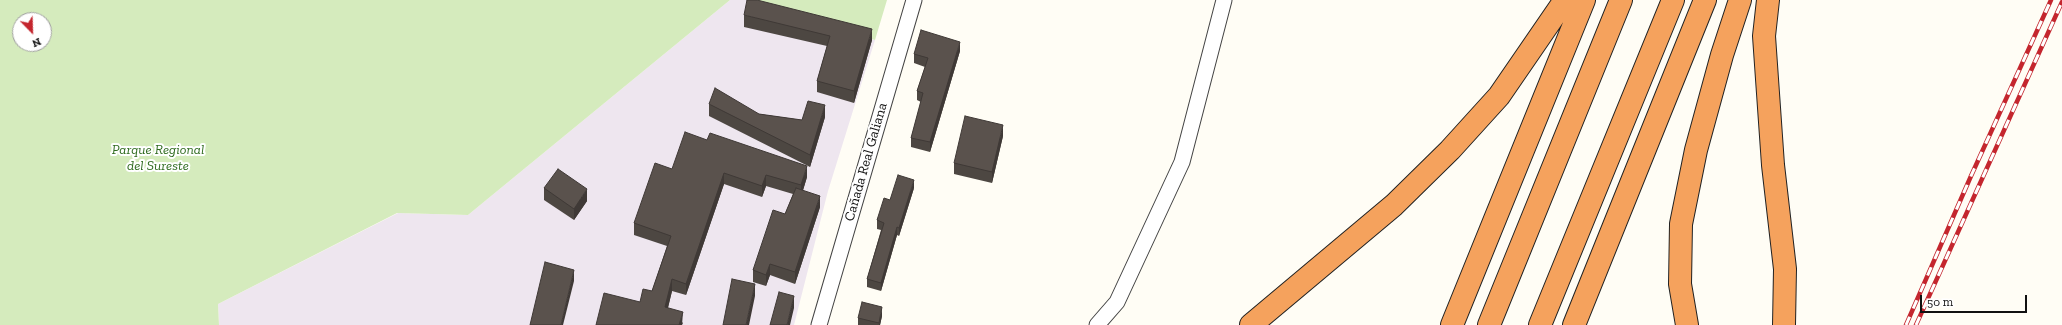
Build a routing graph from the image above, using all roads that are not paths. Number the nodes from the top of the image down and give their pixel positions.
1 (914, 0) edge
2 (1224, 0) edge
3 (1565, 0) edge
4 (1584, 0) edge
5 (1621, 0) edge
6 (1673, 0) edge
7 (1705, 0) edge
8 (1740, 0) edge
9 (1768, 0) edge
10 (819, 325) edge
11 (1097, 325) edge
12 (1251, 325) edge
13 (1452, 325) edge
14 (1489, 325) edge
15 (1540, 325) edge
16 (1574, 325) edge
17 (1687, 325) edge
18 (1784, 325) edge

1 - 10 street, Cañada Real Galiana
2 - 11 street
3 - 12 highway
4 - 13 highway
5 - 14 highway
6 - 15 highway
7 - 16 highway
8 - 17 highway
9 - 18 highway

